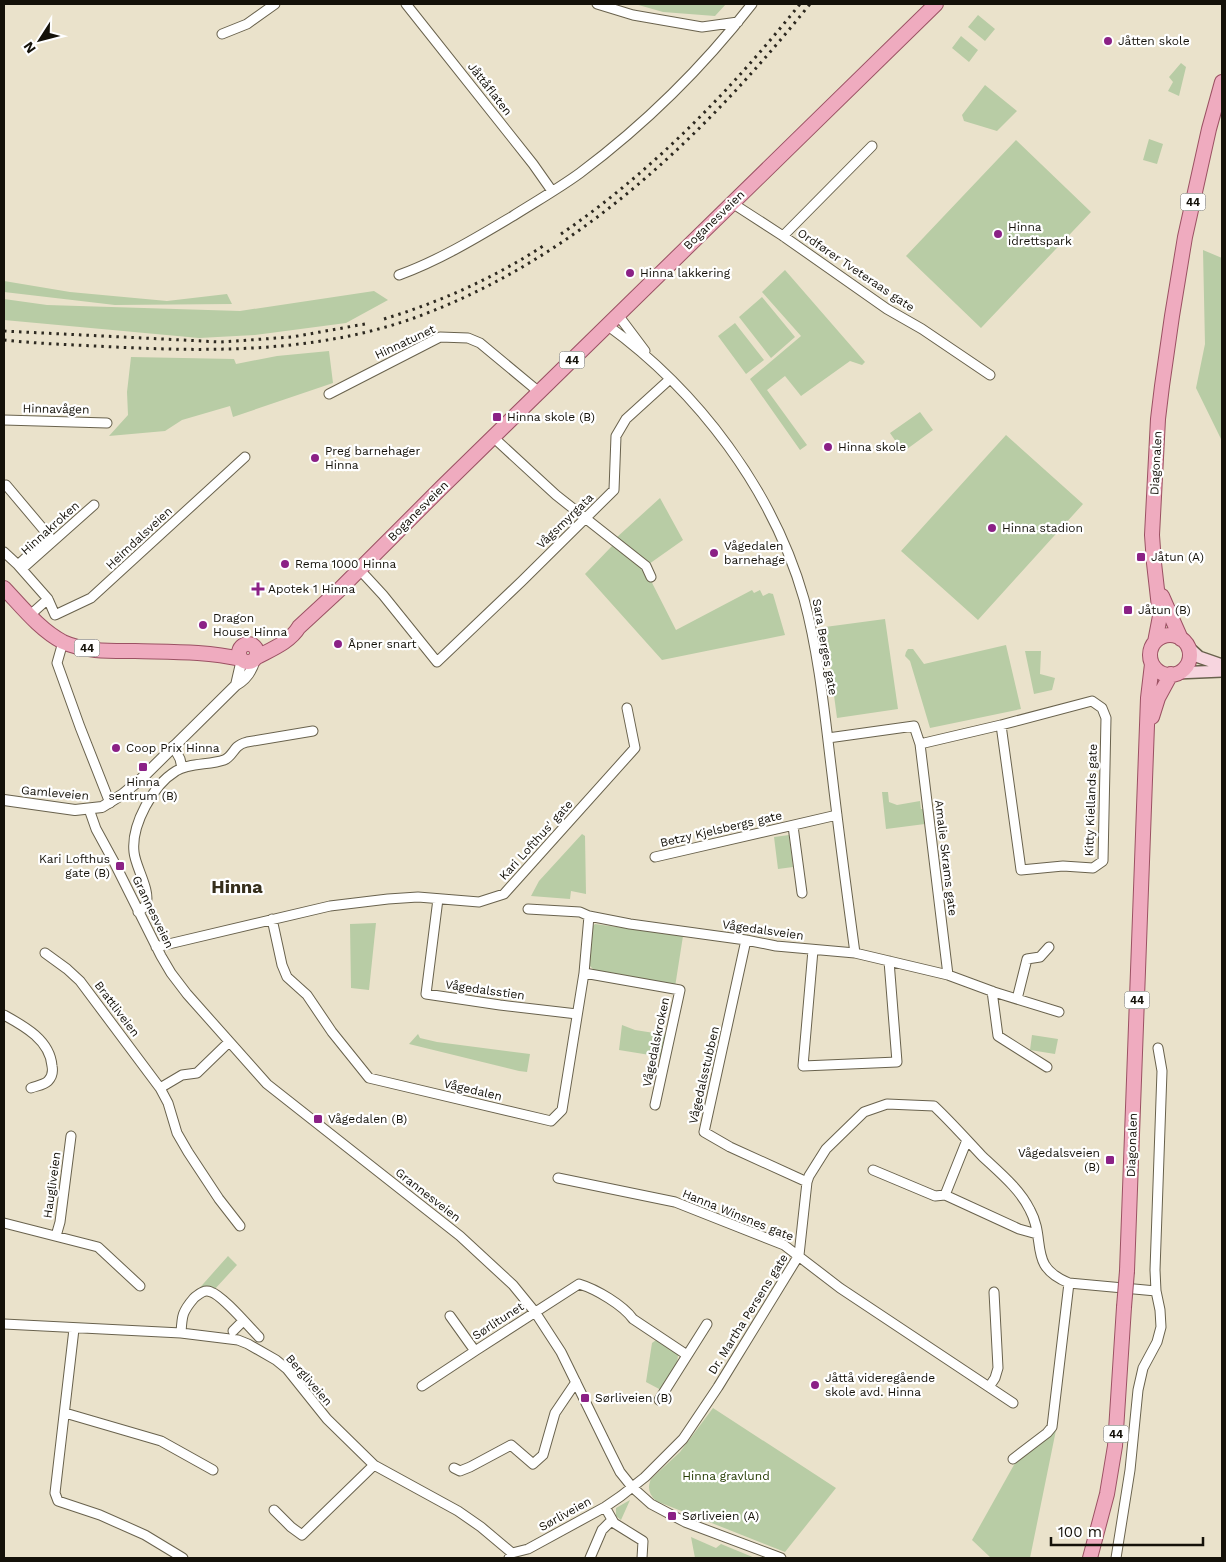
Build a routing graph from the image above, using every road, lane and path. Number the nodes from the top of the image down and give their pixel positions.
1 (275, 4) edge
2 (406, 4) edge
3 (597, 4) edge
4 (752, 4) edge
5 (936, 4) edge
6 (738, 22) junction
7 (222, 34) dead end
8 (1222, 85) edge
9 (872, 146) dead end
10 (552, 191) junction
11 (732, 203) junction
12 (783, 236) junction
13 (399, 275) dead end
14 (618, 315) junction
15 (607, 325) junction
16 (652, 362) junction
17 (990, 375) dead end
18 (670, 379) junction
19 (539, 392) junction
20 (328, 394) dead end
21 (4, 420) edge
22 (107, 423) dead end
23 (493, 437) junction
24 (245, 457) dead end
25 (6, 486) dead end
26 (94, 505) dead end
27 (586, 518) junction
28 (4, 552) edge
29 (20, 567) junction
30 (359, 569) junction
31 (651, 577) dead end
32 (1157, 584) junction
33 (4, 588) edge
34 (48, 599) junction
35 (30, 615) junction
36 (63, 642) junction
37 (1155, 642) junction
38 (1185, 643) junction
39 (248, 654) junction
40 (1152, 664) junction
41 (1222, 666) edge
42 (1222, 671) edge
43 (1174, 674) junction
44 (626, 708) dead end
45 (1001, 726) junction
46 (1148, 729) junction
47 (313, 731) dead end
48 (828, 738) junction
49 (920, 744) junction
50 (173, 746) junction
51 (182, 768) junction
52 (4, 800) edge
53 (110, 803) junction
54 (89, 809) junction
55 (837, 815) junction
56 (792, 826) junction
57 (654, 857) dead end
58 (802, 893) dead end
59 (438, 899) junction
60 (528, 909) dead end
61 (138, 912) junction
62 (589, 916) junction
63 (272, 920) junction
64 (746, 940) junction
65 (156, 947) junction
66 (1049, 947) dead end
67 (812, 950) junction
68 (45, 953) dead end
69 (855, 953) junction
70 (890, 961) junction
71 (584, 973) junction
72 (948, 974) junction
73 (992, 991) junction
74 (1017, 999) junction
75 (1059, 1012) dead end
76 (577, 1014) junction
77 (4, 1015) edge
78 (230, 1042) junction
79 (1158, 1048) dead end
80 (1047, 1067) dead end
81 (30, 1088) dead end
82 (160, 1088) junction
83 (655, 1105) dead end
84 (71, 1136) dead end
85 (967, 1140) junction
86 (873, 1170) dead end
87 (558, 1178) dead end
88 (807, 1182) junction
89 (944, 1195) junction
90 (4, 1223) edge
91 (240, 1226) dead end
92 (1037, 1234) junction
93 (56, 1236) junction
94 (799, 1255) junction
95 (1069, 1283) junction
96 (140, 1286) dead end
97 (1156, 1291) junction
98 (994, 1292) dead end
99 (535, 1312) junction
100 (450, 1316) dead end
101 (243, 1321) junction
102 (4, 1324) edge
103 (707, 1324) dead end
104 (74, 1329) junction
105 (233, 1331) dead end
106 (181, 1333) junction
107 (259, 1337) dead end
108 (475, 1351) junction
109 (687, 1355) junction
110 (576, 1382) junction
111 (422, 1386) dead end
112 (989, 1387) junction
113 (659, 1400) dead end
114 (1013, 1403) dead end
115 (66, 1413) junction
116 (1013, 1459) dead end
117 (374, 1465) junction
118 (454, 1468) dead end
119 (214, 1470) dead end
120 (632, 1487) junction
121 (604, 1507) junction
122 (274, 1510) dead end
123 (611, 1521) junction
124 (511, 1556) edge
125 (183, 1558) edge
126 (590, 1558) edge
127 (642, 1558) edge
128 (781, 1558) edge
129 (1090, 1558) edge
130 (1116, 1558) edge

1 - 7 street
2 - 10 street, Jåttåflaten
3 - 6 street
4 - 6 street
5 - 11 main road, Boganesveien / 44
6 - 10 street
8 - 32 main road, Diagonalen / 44
9 - 12 street
10 - 13 street
11 - 12 street, Ordfører Tveteraas gate
11 - 14 main road, Boganesveien / 44
12 - 17 street, Ordfører Tveteraas gate
14 - 15 main road, Boganesveien / 44
14 - 16 street, Sara Berges gate
15 - 16 street, Sara Berges gate
15 - 19 main road, Boganesveien / 44
16 - 18 street, Sara Berges gate
18 - 27 street, Vågsmyrgata
18 - 48 street, Sara Berges gate
19 - 20 street, Hinnatunet
19 - 23 main road, Boganesveien / 44
21 - 22 street, Hinnavågen
23 - 27 street
23 - 30 main road, Boganesveien / 44
24 - 34 street, Heimdalsveien
25 - 29 street, Hinnakroken
26 - 29 street, Hinnakroken
27 - 30 street, Vågsmyrgata
27 - 31 street
28 - 29 street
29 - 34 street
30 - 39 main road, Boganesveien / 44
32 - 37 main road, Diagonalen / 44
32 - 38 main road, Diagonalen / 44
33 - 35 main road, 44
34 - 35 street
35 - 36 main road, 44
36 - 39 main road, 44
36 - 53 street
37 - 38 main road
37 - 40 main road, 44
38 - 41 main road
38 - 43 main road, 44
39 - 50 street, Gamleveien
40 - 43 main road
40 - 46 main road, Diagonalen / 44
42 - 43 main road
43 - 46 main road, Diagonalen / 44
44 - 59 street, Kari Lofthus' gate
45 - 45 street, Kitty Kiellands gate
45 - 49 street, Kitty Kiellands gate
46 - 129 main road, Diagonalen / 44, bridge
47 - 51 street
48 - 49 street
48 - 55 street, Sara Berges gate
49 - 72 street, Amalie Skrams gate
50 - 51 street
50 - 53 street, Gamleveien
51 - 61 street
52 - 54 street, Gamleveien
53 - 54 street, Gamleveien
54 - 61 street, Grannesveien
55 - 56 street, Betzy Kjelsbergs gate
55 - 69 street, Sara Berges gate
56 - 57 street, Betzy Kjelsbergs gate
56 - 58 street, Betzy Kjelsbergs gate
59 - 63 street, Kari Lofthus' gate
59 - 76 street, Vågedalsstien
60 - 62 street, Vågedalsveien
61 - 65 street, Grannesveien
62 - 64 street, Vågedalsveien
62 - 71 street, Vågedalen
63 - 65 street, Kari Lofthus' gate
63 - 76 street, Vågedalen
64 - 67 street, Vågedalsveien
64 - 88 street, Vågedalsstubben
65 - 78 street, Grannesveien
66 - 74 street
67 - 69 street, Vågedalsveien
67 - 70 street
68 - 82 street, Brattliveien
69 - 70 street, Vågedalsveien
70 - 72 street, Vågedalsveien
71 - 76 street, Vågedalen
71 - 83 street, Vågedalskroken
72 - 73 street, Vågedalsveien
73 - 74 street, Vågedalsveien
73 - 80 street
74 - 75 street, Vågedalsveien
77 - 81 street
78 - 82 street
78 - 99 street, Grannesveien
79 - 97 street
82 - 91 street, Brattliveien
84 - 93 street, Haugliveien
85 - 88 street, Dr. Martha Persens gate
85 - 89 street
85 - 92 street, Dr. Martha Persens gate
86 - 89 street
87 - 94 street, Hanna Winsnes gate
88 - 94 street, Dr. Martha Persens gate
89 - 92 street
90 - 93 street, Haugliveien
92 - 95 street, Dr. Martha Persens gate
93 - 96 street, Haugliveien
94 - 112 street, Hanna Winsnes gate
94 - 120 street, Dr. Martha Persens gate
95 - 97 street
95 - 116 street
97 - 130 street
98 - 112 street
99 - 108 street, Sørlitunet
99 - 109 street, Sørlitunet
99 - 110 street, Grannesveien
100 - 108 street, Sørlitunet
101 - 105 street
101 - 106 street
101 - 107 street
102 - 104 street, Bergliveien
103 - 109 street
104 - 106 street, Bergliveien
104 - 115 street
106 - 117 street, Bergliveien
108 - 111 street, Sørlitunet
109 - 113 street
110 - 118 street
110 - 120 street, Grannesveien
112 - 114 street, Hanna Winsnes gate
115 - 119 street
115 - 125 street
117 - 122 street
117 - 124 street, Bergliveien
120 - 121 street, Sørliveien
120 - 128 street, Grannesveien
121 - 123 street
121 - 124 street, Sørliveien
123 - 126 street
123 - 127 street

